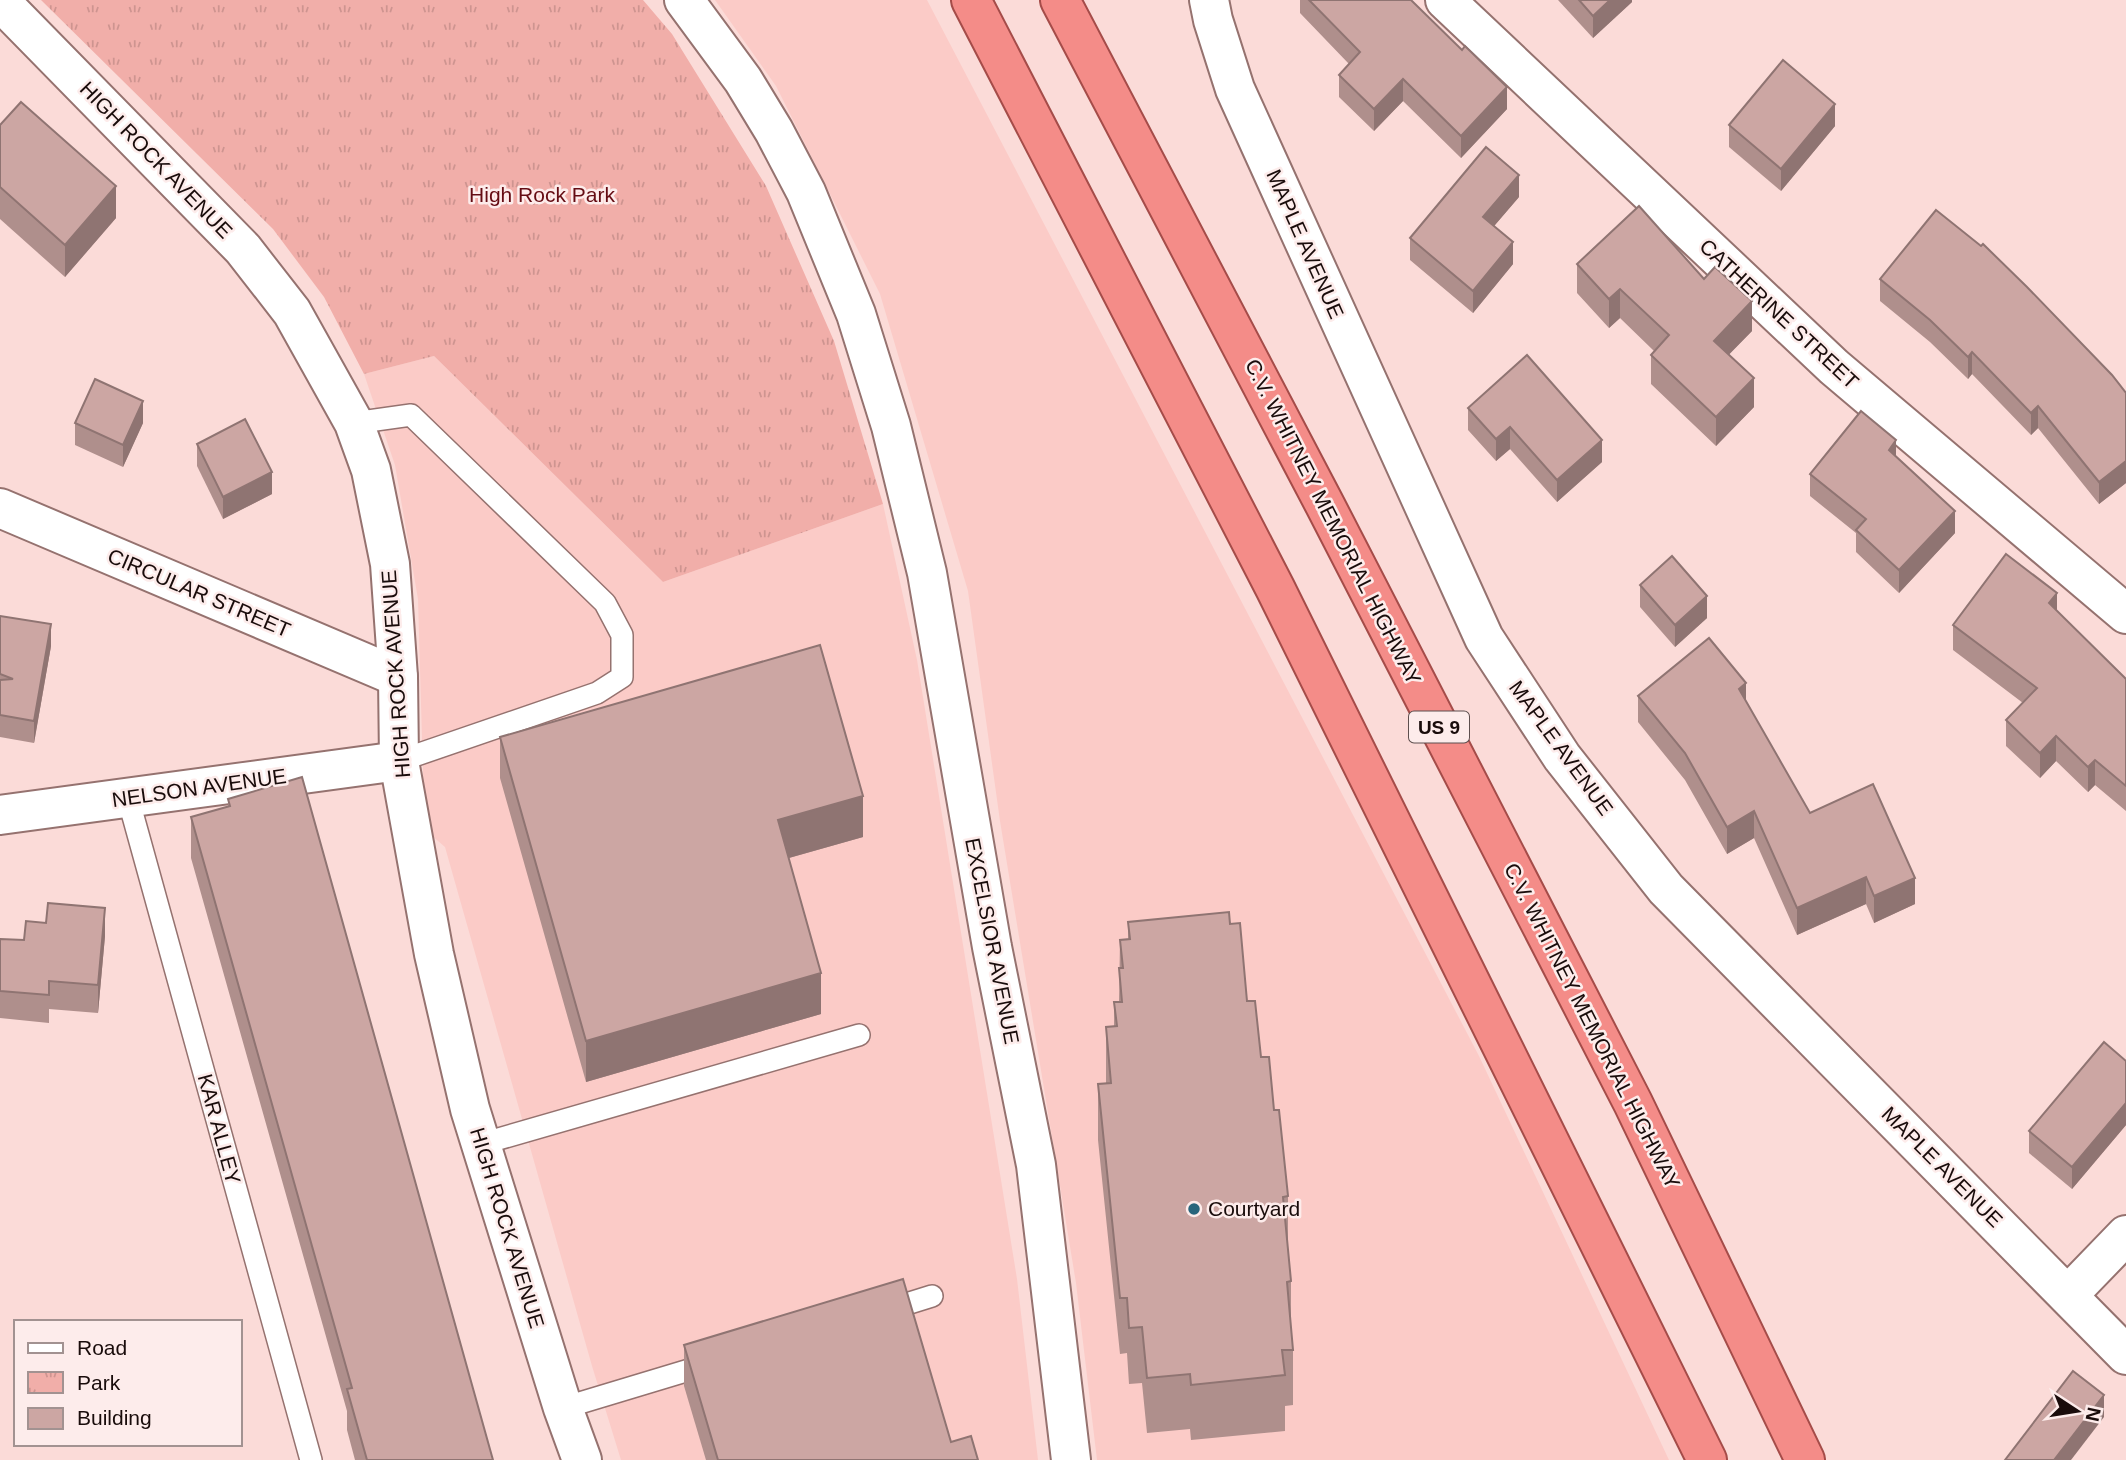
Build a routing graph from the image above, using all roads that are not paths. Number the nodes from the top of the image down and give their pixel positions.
1 (684, 0) edge
2 (971, 0) edge
3 (1060, 0) edge
4 (1209, 0) edge
5 (1444, 0) edge
6 (0, 1) edge
7 (354, 423) junction
8 (0, 508) edge
9 (2126, 614) edge
10 (398, 677) junction
11 (398, 761) junction
12 (128, 798) junction
13 (0, 815) edge
14 (859, 1035) dead end
15 (481, 1144) junction
16 (2126, 1235) edge
17 (2068, 1294) junction
18 (932, 1296) dead end
19 (867, 1316) edge
20 (2124, 1358) edge
21 (726, 1359) edge
22 (563, 1408) junction
23 (311, 1460) edge
24 (582, 1460) edge
25 (1071, 1460) edge
26 (1707, 1460) edge
27 (1805, 1460) edge

1 - 25 street, EXCELSIOR AVENUE
2 - 26 highway
3 - 27 highway, C.V. WHITNEY MEMORIAL HIGHWAY / US 9
4 - 17 street, MAPLE AVENUE
5 - 9 street, CATHERINE STREET
6 - 7 street, HIGH ROCK AVENUE
7 - 10 street, HIGH ROCK AVENUE
7 - 11 lane
8 - 10 street, CIRCULAR STREET
10 - 11 street, HIGH ROCK AVENUE
11 - 12 street, NELSON AVENUE
11 - 15 street, HIGH ROCK AVENUE
12 - 13 street, NELSON AVENUE
12 - 23 lane, KAR ALLEY
14 - 15 lane
15 - 22 street, HIGH ROCK AVENUE
16 - 17 street
17 - 20 street, MAPLE AVENUE
18 - 19 lane
21 - 22 lane
22 - 24 street, HIGH ROCK AVENUE

